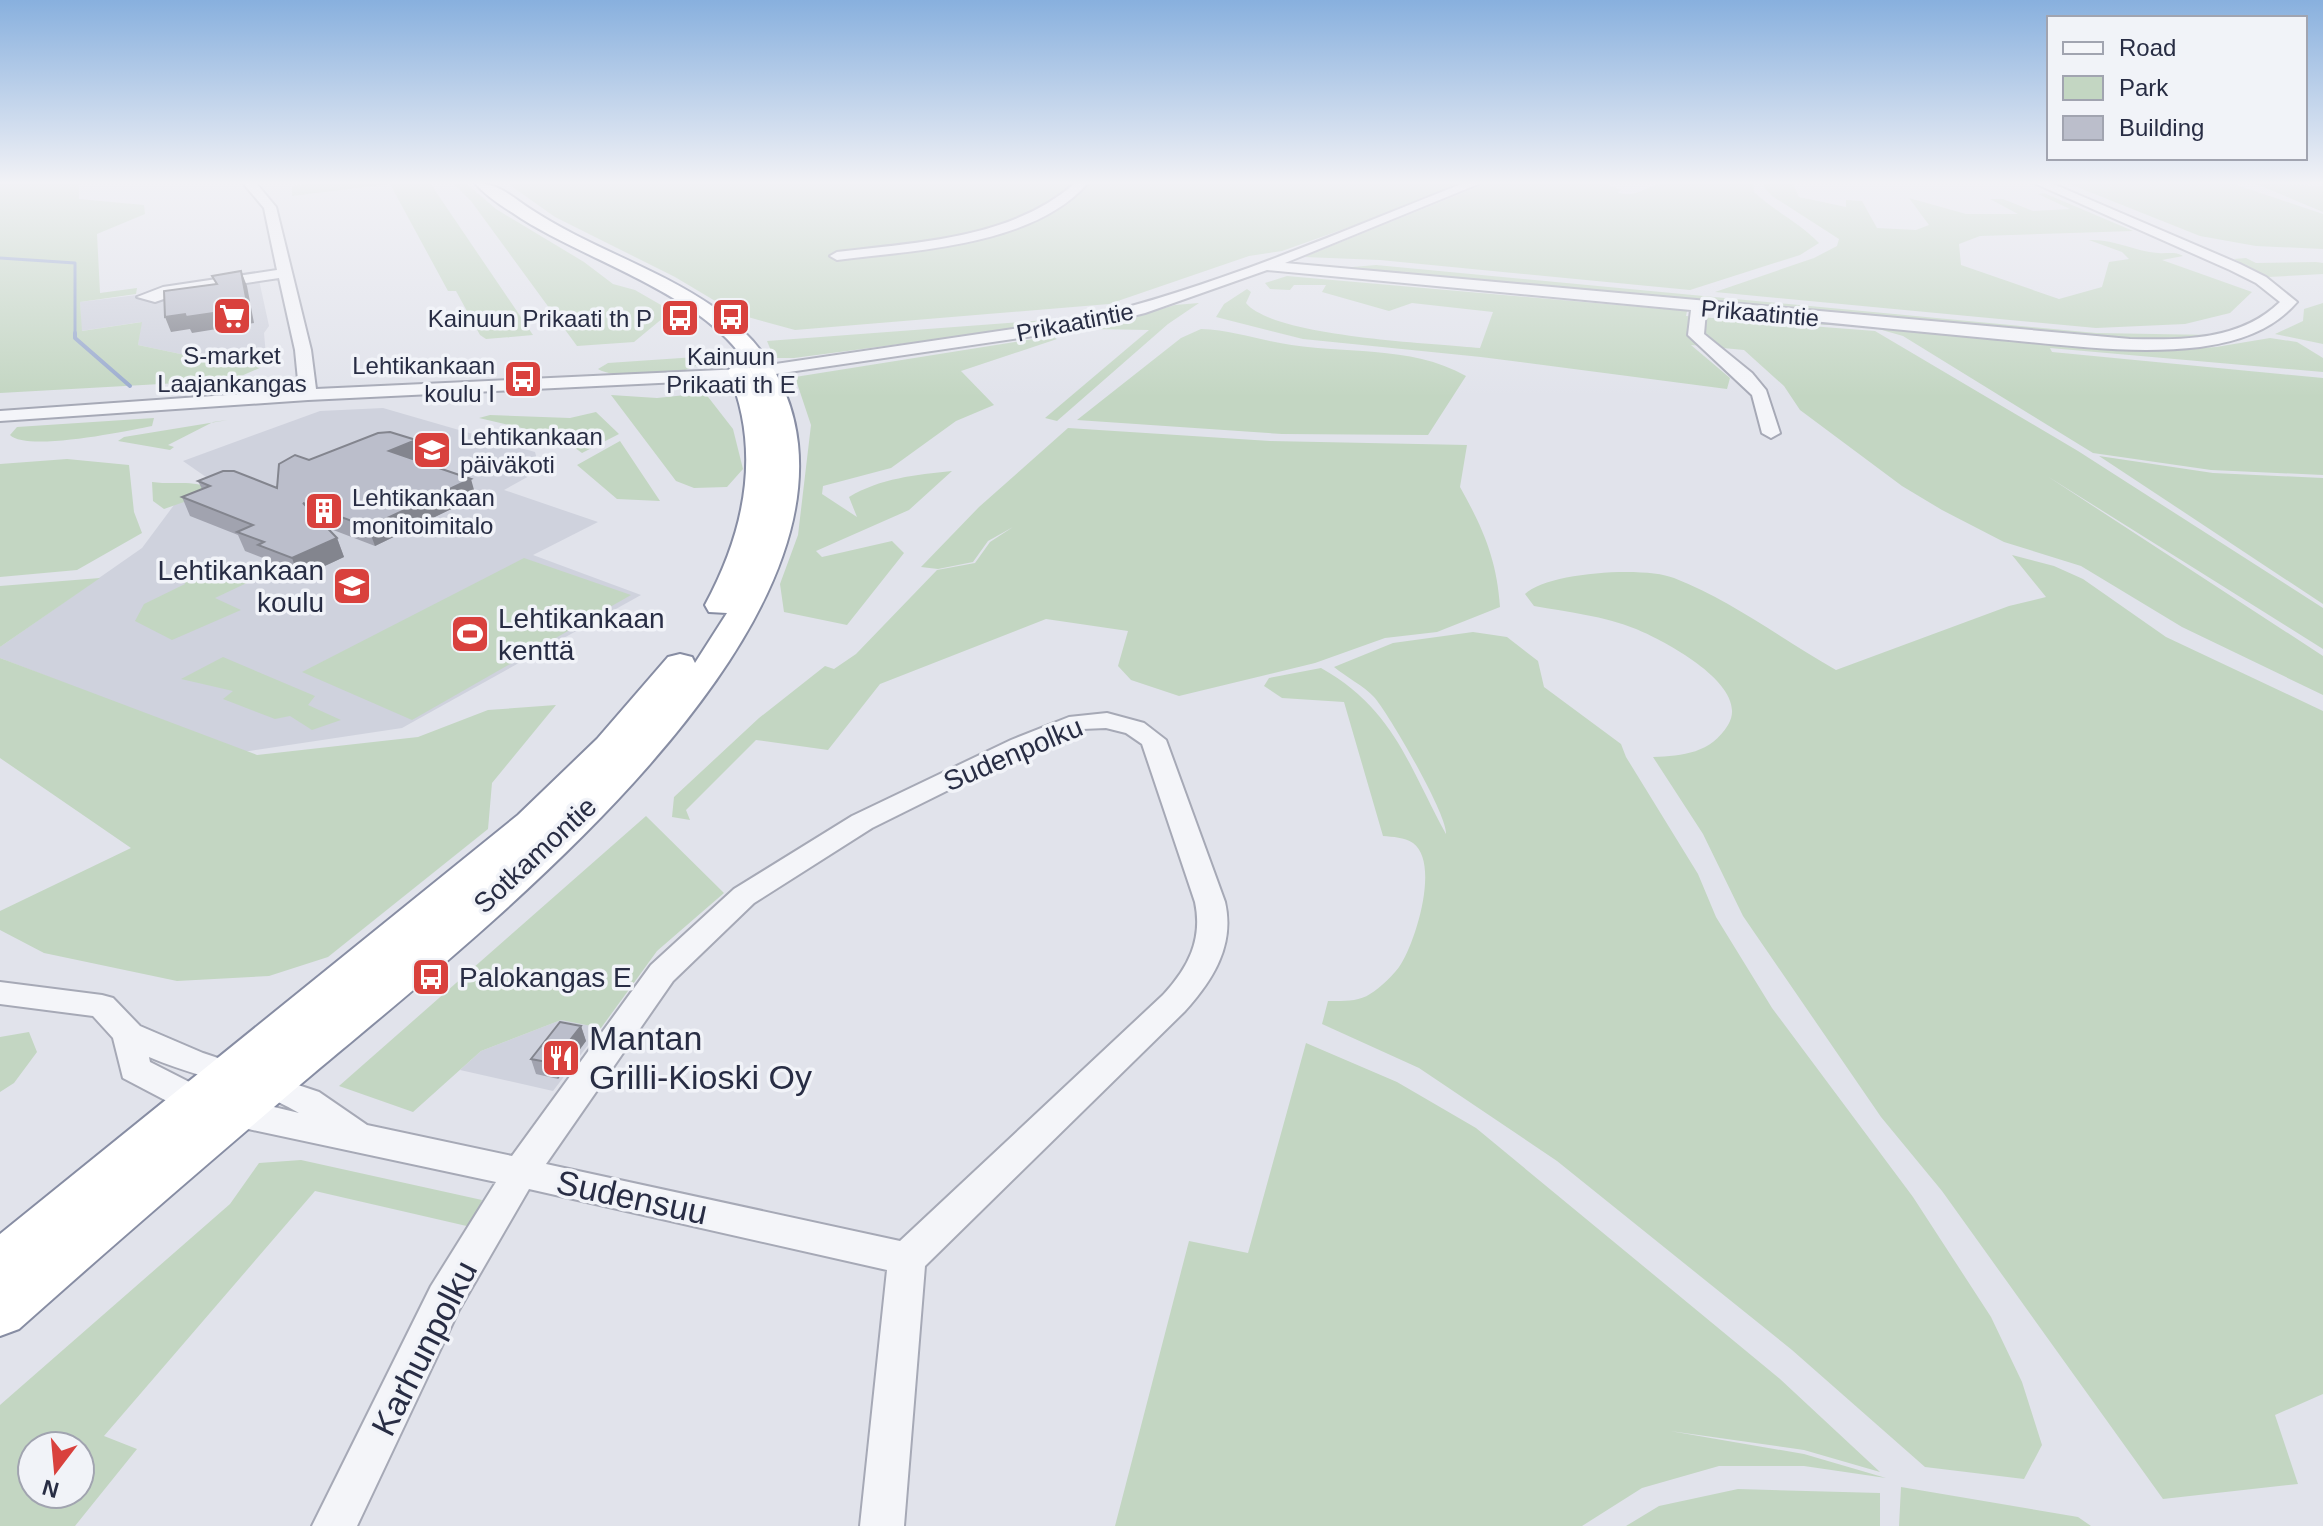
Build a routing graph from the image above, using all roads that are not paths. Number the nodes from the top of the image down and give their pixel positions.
1 (281, 254) edge
2 (598, 254) edge
3 (850, 254) edge
4 (1296, 254) edge
5 (2205, 254) edge
6 (837, 256) dead end
7 (1266, 266) junction
8 (286, 273) junction
9 (180, 288) edge
10 (1699, 308) junction
11 (754, 373) junction
12 (623, 382) junction
13 (308, 395) junction
14 (756, 411) junction
15 (0, 416) edge
16 (1771, 433) dead end
17 (15, 994) edge
18 (0, 1011) edge
19 (129, 1034) junction
20 (253, 1100) junction
21 (520, 1173) junction
22 (907, 1259) junction
23 (0, 1265) edge
24 (0, 1312) edge
25 (334, 1526) edge
26 (882, 1526) edge

1 - 8 street
2 - 11 highway, Sotkamontie
3 - 6 street
4 - 7 street
5 - 10 street, Prikaatintie
7 - 10 street, Prikaatintie
7 - 11 street, Prikaatintie
8 - 9 street
8 - 13 street
10 - 16 street
11 - 12 street, Prikaatintie
11 - 14 highway, Sotkamontie
11 - 20 highway, Sotkamontie
12 - 13 street
12 - 14 street
13 - 15 street
14 - 20 highway, Sotkamontie
17 - 18 street
17 - 19 street
19 - 20 street
19 - 20 street
20 - 21 street, Sudensuu
20 - 23 highway, Sotkamontie
20 - 24 highway, Sotkamontie
21 - 22 street, Sudensuu
21 - 22 street, Sudenpolku
21 - 25 street, Karhunpolku
22 - 26 street

